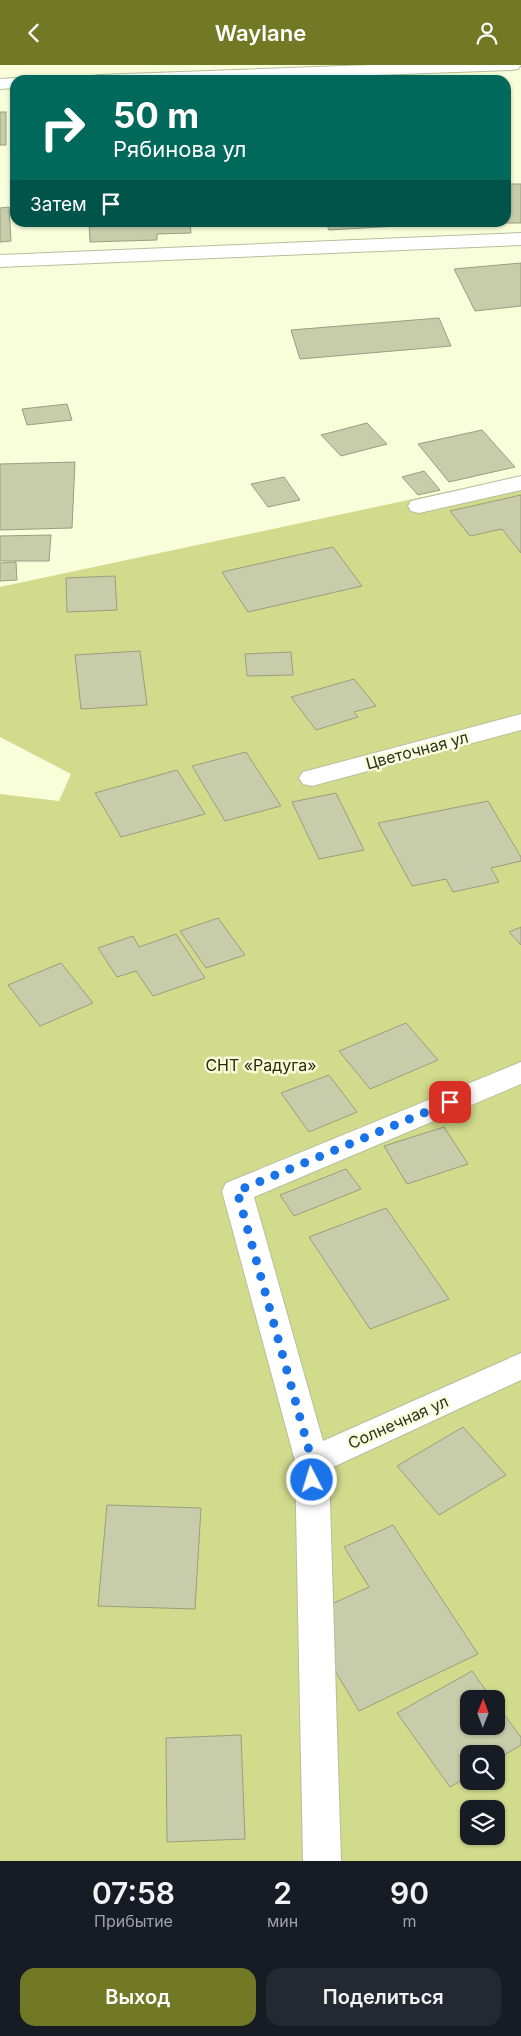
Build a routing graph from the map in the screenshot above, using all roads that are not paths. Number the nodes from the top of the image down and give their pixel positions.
1 (512, 65) edge
2 (237, 75) edge
3 (521, 239) edge
4 (0, 261) edge
5 (521, 483) edge
6 (419, 506) dead end
7 (521, 722) edge
8 (312, 778) dead end
9 (521, 1072) edge
10 (521, 1366) edge
11 (312, 1461) junction
12 (322, 1861) edge

1 - 2 street
3 - 4 street
5 - 6 street
7 - 8 street, Цветочная ул
9 - 11 street
10 - 11 street, Солнечная ул
11 - 12 street

